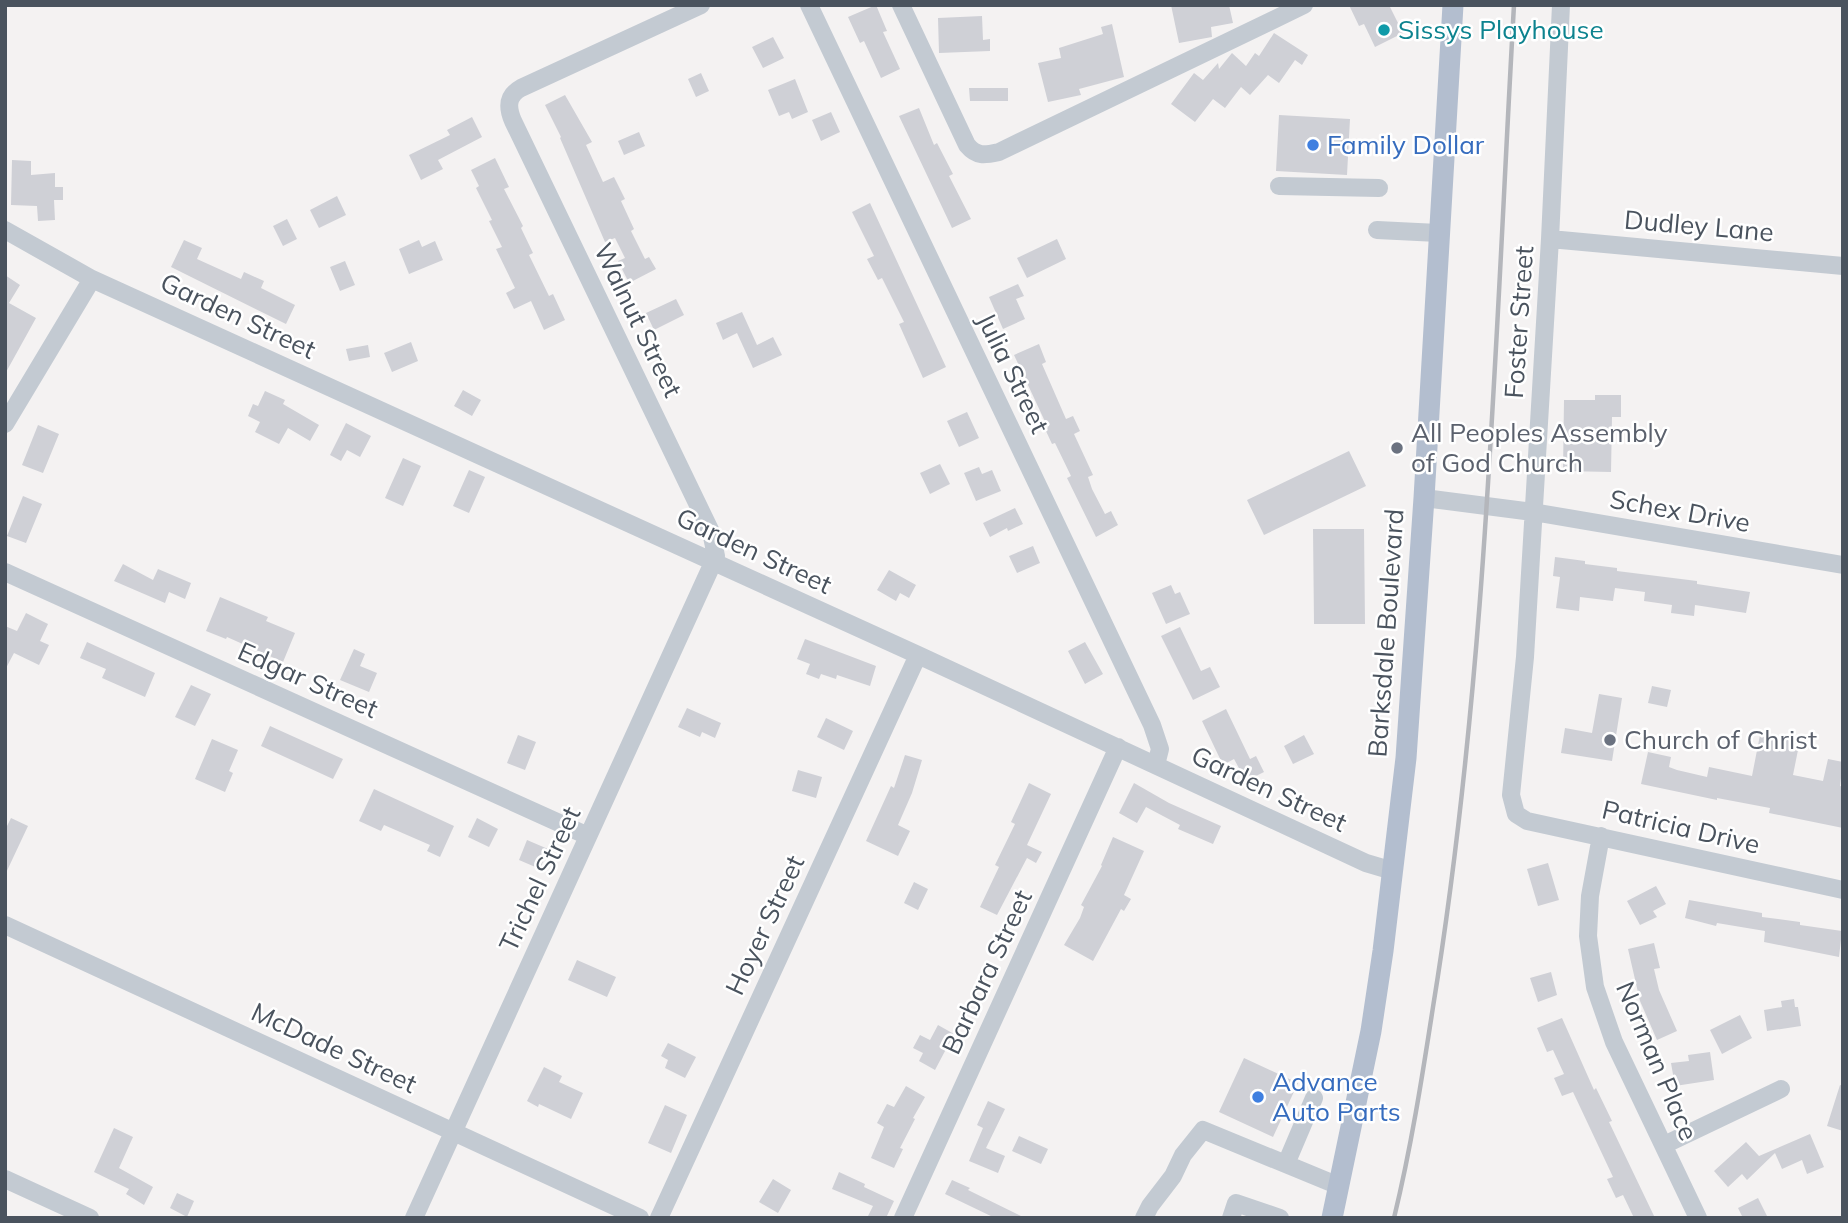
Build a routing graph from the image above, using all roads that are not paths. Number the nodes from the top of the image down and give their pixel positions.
1 (701, 5) edge
2 (809, 5) edge
3 (901, 5) edge
4 (1304, 5) edge
5 (1453, 5) edge
6 (1561, 5) edge
7 (1279, 186) dead end
8 (1379, 188) dead end
9 (5, 230) edge
10 (1377, 230) dead end
11 (1438, 233) junction
12 (1550, 239) junction
13 (1843, 266) edge
14 (92, 279) junction
15 (5, 424) edge
16 (1424, 498) junction
17 (1533, 512) junction
18 (714, 562) junction
19 (1843, 565) edge
20 (5, 572) edge
21 (918, 655) junction
22 (1118, 747) junction
23 (1156, 765) junction
24 (1513, 809) joint
25 (588, 836) junction
26 (1601, 836) junction
27 (1393, 871) junction
28 (1843, 890) edge
29 (5, 925) edge
30 (1781, 1089) dead end
31 (1314, 1098) dead end
32 (453, 1132) junction
33 (1664, 1145) junction
34 (1286, 1164) junction
35 (5, 1179) edge
36 (1331, 1207) edge
37 (1147, 1212) edge
38 (90, 1218) edge
39 (414, 1218) edge
40 (640, 1218) edge
41 (659, 1218) edge
42 (903, 1218) edge
43 (1232, 1218) edge
44 (1280, 1218) edge
45 (1698, 1218) edge

1 - 18 street, Walnut Street
2 - 23 street, Julia Street
3 - 4 street
5 - 11 main road, Barksdale Boulevard
6 - 12 street, Foster Street
7 - 8 street
9 - 14 street, Garden Street
10 - 11 street
11 - 16 main road, Barksdale Boulevard
12 - 13 street, Dudley Lane
12 - 17 street, Foster Street
14 - 15 street
14 - 18 street, Garden Street
16 - 17 street, Schex Drive
16 - 27 main road, Barksdale Boulevard
17 - 19 street, Schex Drive
17 - 24 street, Foster Street
18 - 21 street, Garden Street
18 - 25 street, Trichel Street
20 - 25 street, Edgar Street
21 - 22 street, Garden Street
21 - 41 street, Hoyer Street
22 - 23 street, Garden Street
22 - 42 street, Barbara Street
23 - 27 street, Garden Street
24 - 26 street, Patricia Drive
25 - 32 street, Trichel Street
26 - 28 street, Patricia Drive
26 - 33 street, Norman Place
27 - 36 main road, Barksdale Boulevard
29 - 32 street, McDade Street
30 - 33 street
31 - 34 street
32 - 39 street, Trichel Street
32 - 40 street, McDade Street
33 - 45 street, Norman Place
34 - 36 street
34 - 37 street
35 - 38 street
43 - 44 street

